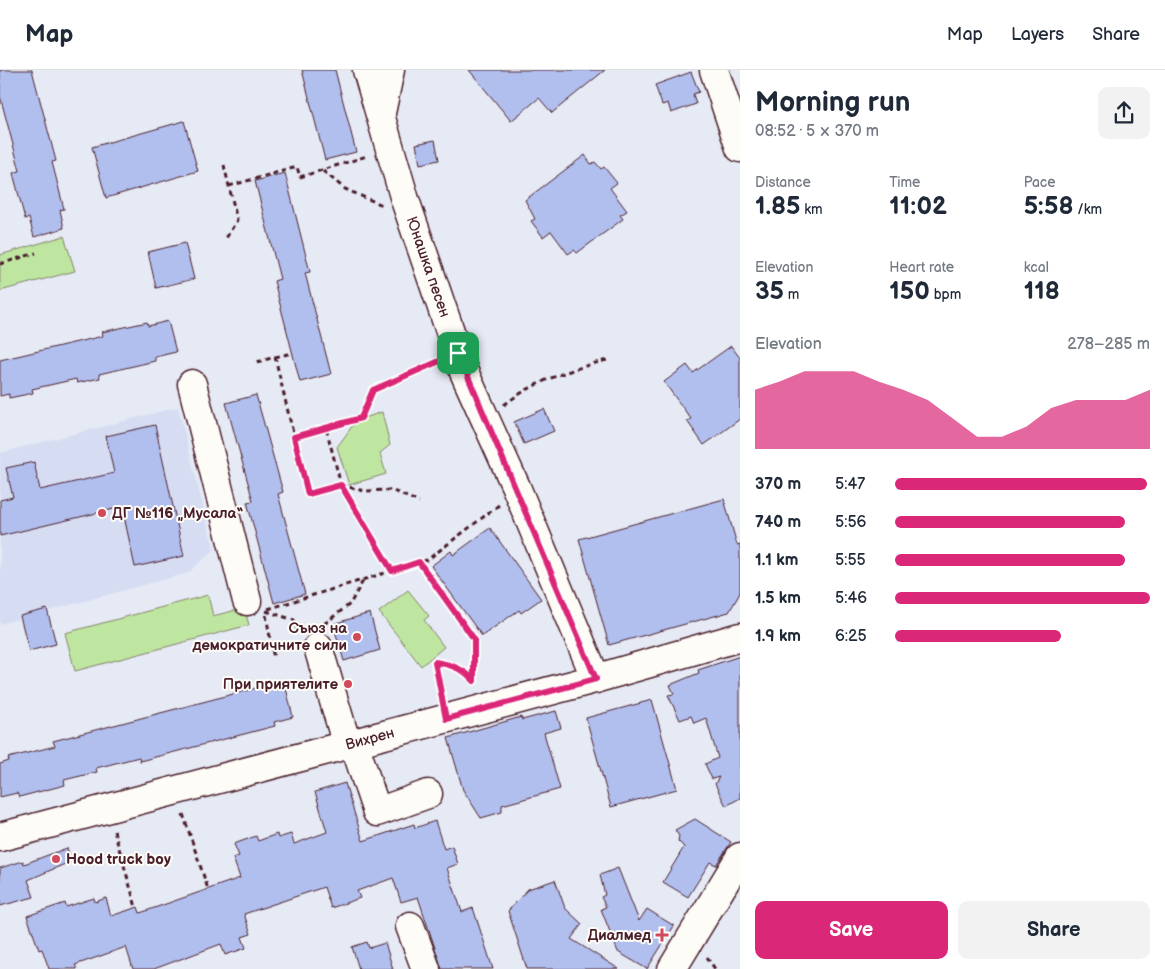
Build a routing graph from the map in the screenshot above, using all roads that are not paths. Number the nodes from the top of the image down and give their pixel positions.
1 (367, 70) edge
2 (390, 70) edge
3 (714, 70) edge
4 (380, 115) junction
5 (740, 148) edge
6 (192, 384) dead end
7 (260, 607) road end
8 (740, 637) edge
9 (310, 644) road end
10 (596, 679) junction
11 (350, 744) junction
12 (428, 794) dead end
13 (0, 837) edge
14 (740, 856) edge
15 (410, 926) dead end
16 (426, 969) edge
17 (672, 969) edge

1 - 4 street, Юнашка песен
2 - 4 street
3 - 5 street
4 - 10 street, Юнашка песен
6 - 7 street
8 - 10 street, Вихрен
9 - 11 street
10 - 11 street, Вихрен
11 - 12 street
11 - 13 street, Вихрен
14 - 17 street
15 - 16 street

